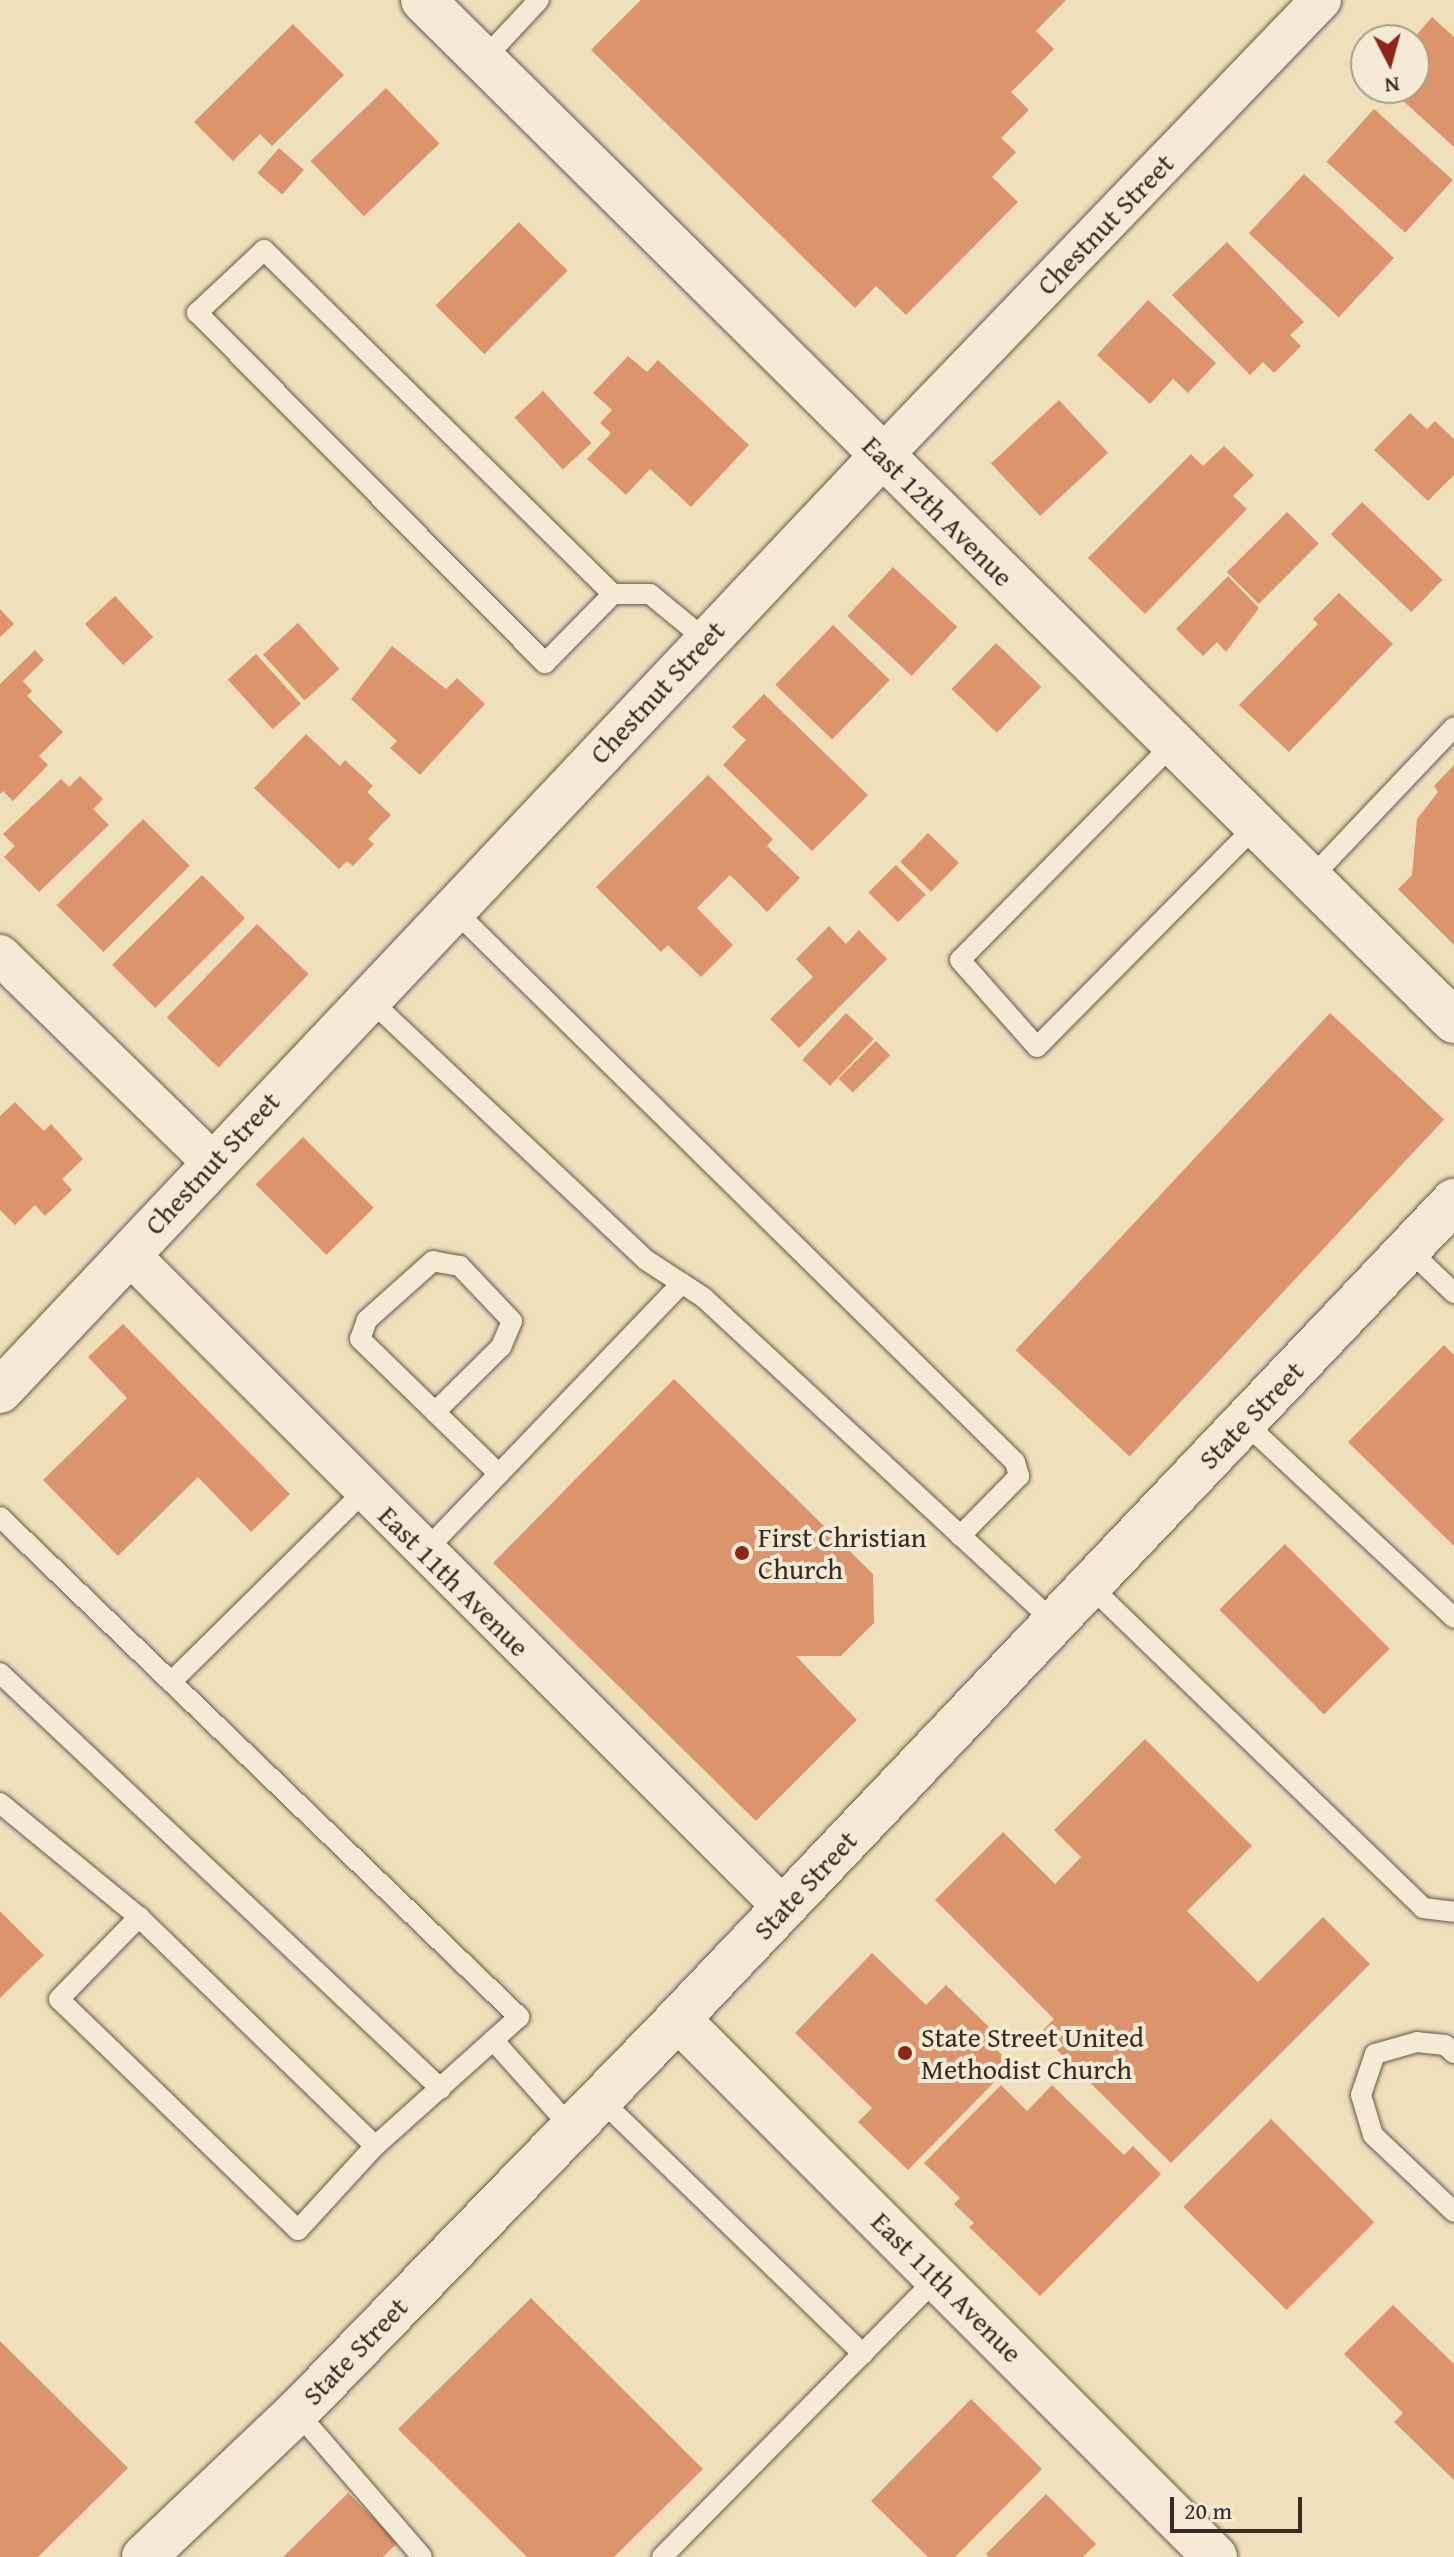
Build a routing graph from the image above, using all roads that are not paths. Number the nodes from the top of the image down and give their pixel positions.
1 (423, 0) edge
2 (537, 0) edge
3 (1321, 0) edge
4 (483, 60) junction
5 (882, 456) junction
6 (613, 594) junction
7 (706, 640) junction
8 (1454, 727) edge
9 (1173, 744) junction
10 (1256, 826) junction
11 (1310, 879) junction
12 (453, 909) junction
13 (0, 955) edge
14 (368, 998) junction
15 (1454, 1021) edge
16 (213, 1163) junction
17 (1454, 1201) edge
18 (1408, 1249) junction
19 (128, 1253) junction
20 (682, 1283) junction
21 (1454, 1293) edge
22 (0, 1391) edge
23 (435, 1412) junction
24 (1244, 1422) junction
25 (499, 1474) junction
26 (365, 1491) junction
27 (0, 1517) edge
28 (960, 1536) junction
29 (425, 1551) junction
30 (1089, 1585) junction
31 (1454, 1618) edge
32 (1054, 1622) junction
33 (0, 1673) edge
34 (171, 1682) junction
35 (0, 1803) edge
36 (783, 1907) junction
37 (1454, 1912) edge
38 (139, 1917) junction
39 (678, 2019) junction
40 (493, 2040) junction
41 (1454, 2053) edge
42 (441, 2089) junction
43 (585, 2112) junction
44 (375, 2146) junction
45 (1454, 2212) edge
46 (937, 2278) junction
47 (863, 2354) junction
48 (297, 2412) junction
49 (144, 2557) edge
50 (422, 2557) edge
51 (662, 2557) edge
52 (1215, 2557) edge

1 - 4 street, East 12th Avenue
2 - 4 lane
3 - 5 street, Chestnut Street
4 - 5 street, East 12th Avenue
5 - 7 street, Chestnut Street
5 - 9 street, East 12th Avenue
6 - 6 lane
6 - 7 lane
7 - 12 street, Chestnut Street
8 - 11 lane
9 - 10 street, East 12th Avenue
9 - 10 lane
10 - 11 street, East 12th Avenue
11 - 15 street, East 12th Avenue
12 - 14 street, Chestnut Street
12 - 28 lane
13 - 16 street
14 - 16 street, Chestnut Street
14 - 20 lane
16 - 19 street, Chestnut Street
17 - 18 street, State Street
18 - 21 lane
18 - 24 street, State Street
19 - 22 street, Chestnut Street
19 - 26 street, East 11th Avenue
20 - 25 lane
20 - 28 lane
23 - 23 lane
23 - 25 lane
24 - 30 street, State Street
24 - 31 lane
25 - 29 lane
26 - 29 street, East 11th Avenue
26 - 34 lane
27 - 34 lane
28 - 32 lane
29 - 36 street, East 11th Avenue
30 - 32 street, State Street
30 - 37 lane
32 - 36 street, State Street
33 - 42 lane
34 - 40 lane
35 - 38 lane
36 - 39 street, State Street
38 - 44 lane
38 - 44 lane
39 - 43 street, State Street
39 - 46 street, East 11th Avenue
40 - 42 lane
40 - 43 lane
41 - 45 lane
42 - 44 lane
43 - 47 lane
43 - 48 street, State Street
46 - 47 lane
46 - 52 street, East 11th Avenue
47 - 51 lane
48 - 49 street, State Street
48 - 50 lane

